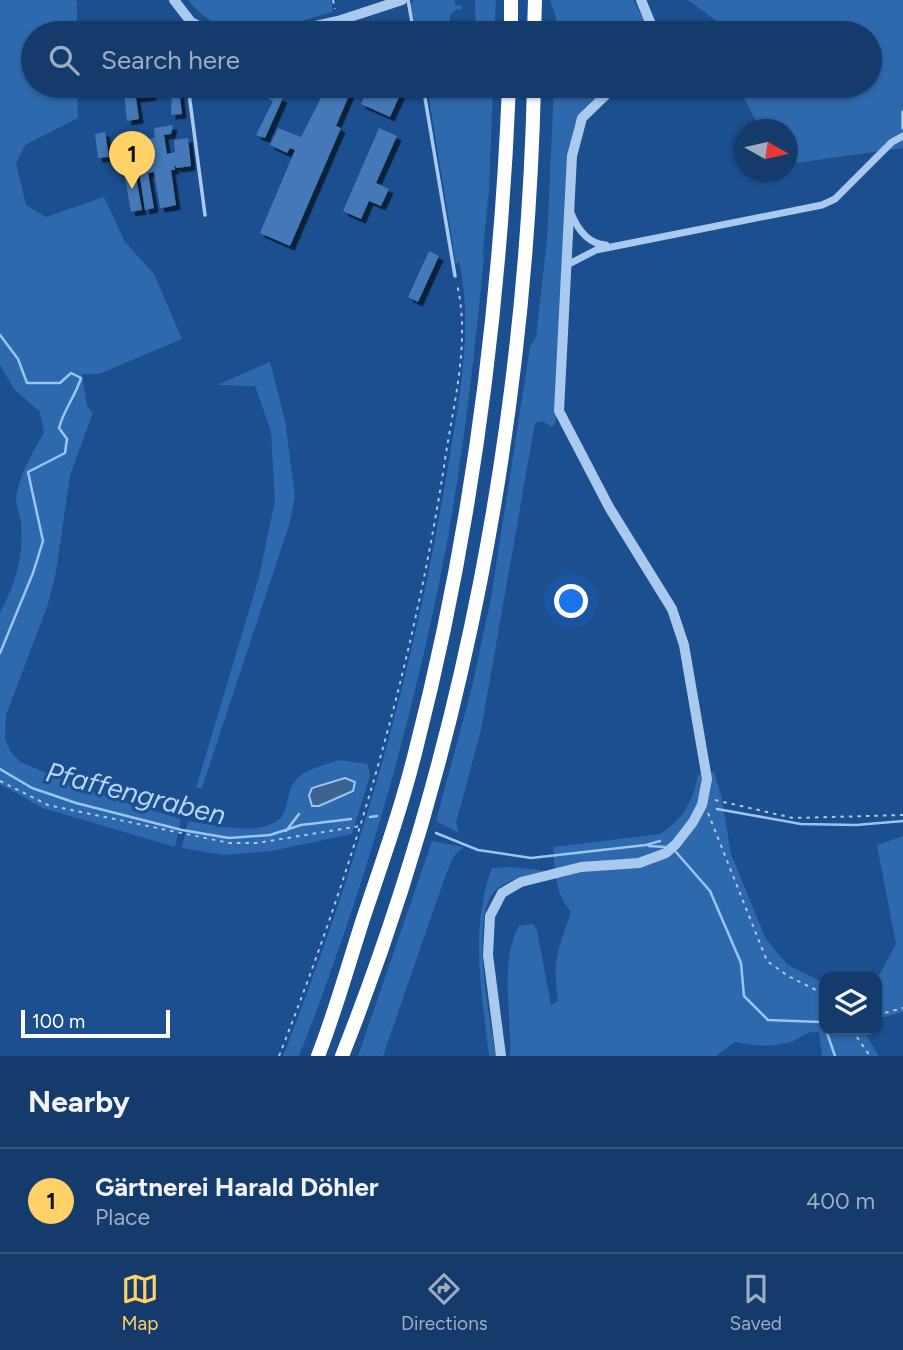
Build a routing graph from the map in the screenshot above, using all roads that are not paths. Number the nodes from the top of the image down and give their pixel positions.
1 (174, 0) edge
2 (402, 0) edge
3 (408, 0) edge
4 (511, 0) edge
5 (534, 0) edge
6 (641, 0) edge
7 (190, 21) edge
8 (337, 21) edge
9 (412, 21) edge
10 (511, 21) edge
11 (534, 21) edge
12 (650, 21) edge
13 (190, 98) edge
14 (425, 98) edge
15 (509, 98) edge
16 (533, 98) edge
17 (603, 98) edge
18 (903, 112) edge
19 (903, 128) edge
20 (903, 136) edge
21 (570, 212) junction
22 (205, 215) dead end
23 (617, 246) junction
24 (569, 264) junction
25 (455, 276) road end
26 (318, 1056) edge
27 (342, 1056) edge
28 (501, 1056) edge

1 - 7 street
2 - 8 street
3 - 9 lane
4 - 10 highway
5 - 11 highway
6 - 12 street
13 - 22 lane
14 - 25 lane
15 - 26 highway
16 - 27 highway
17 - 21 street
18 - 19 lane
20 - 23 street
21 - 23 street
21 - 24 street
23 - 24 street
24 - 28 street

